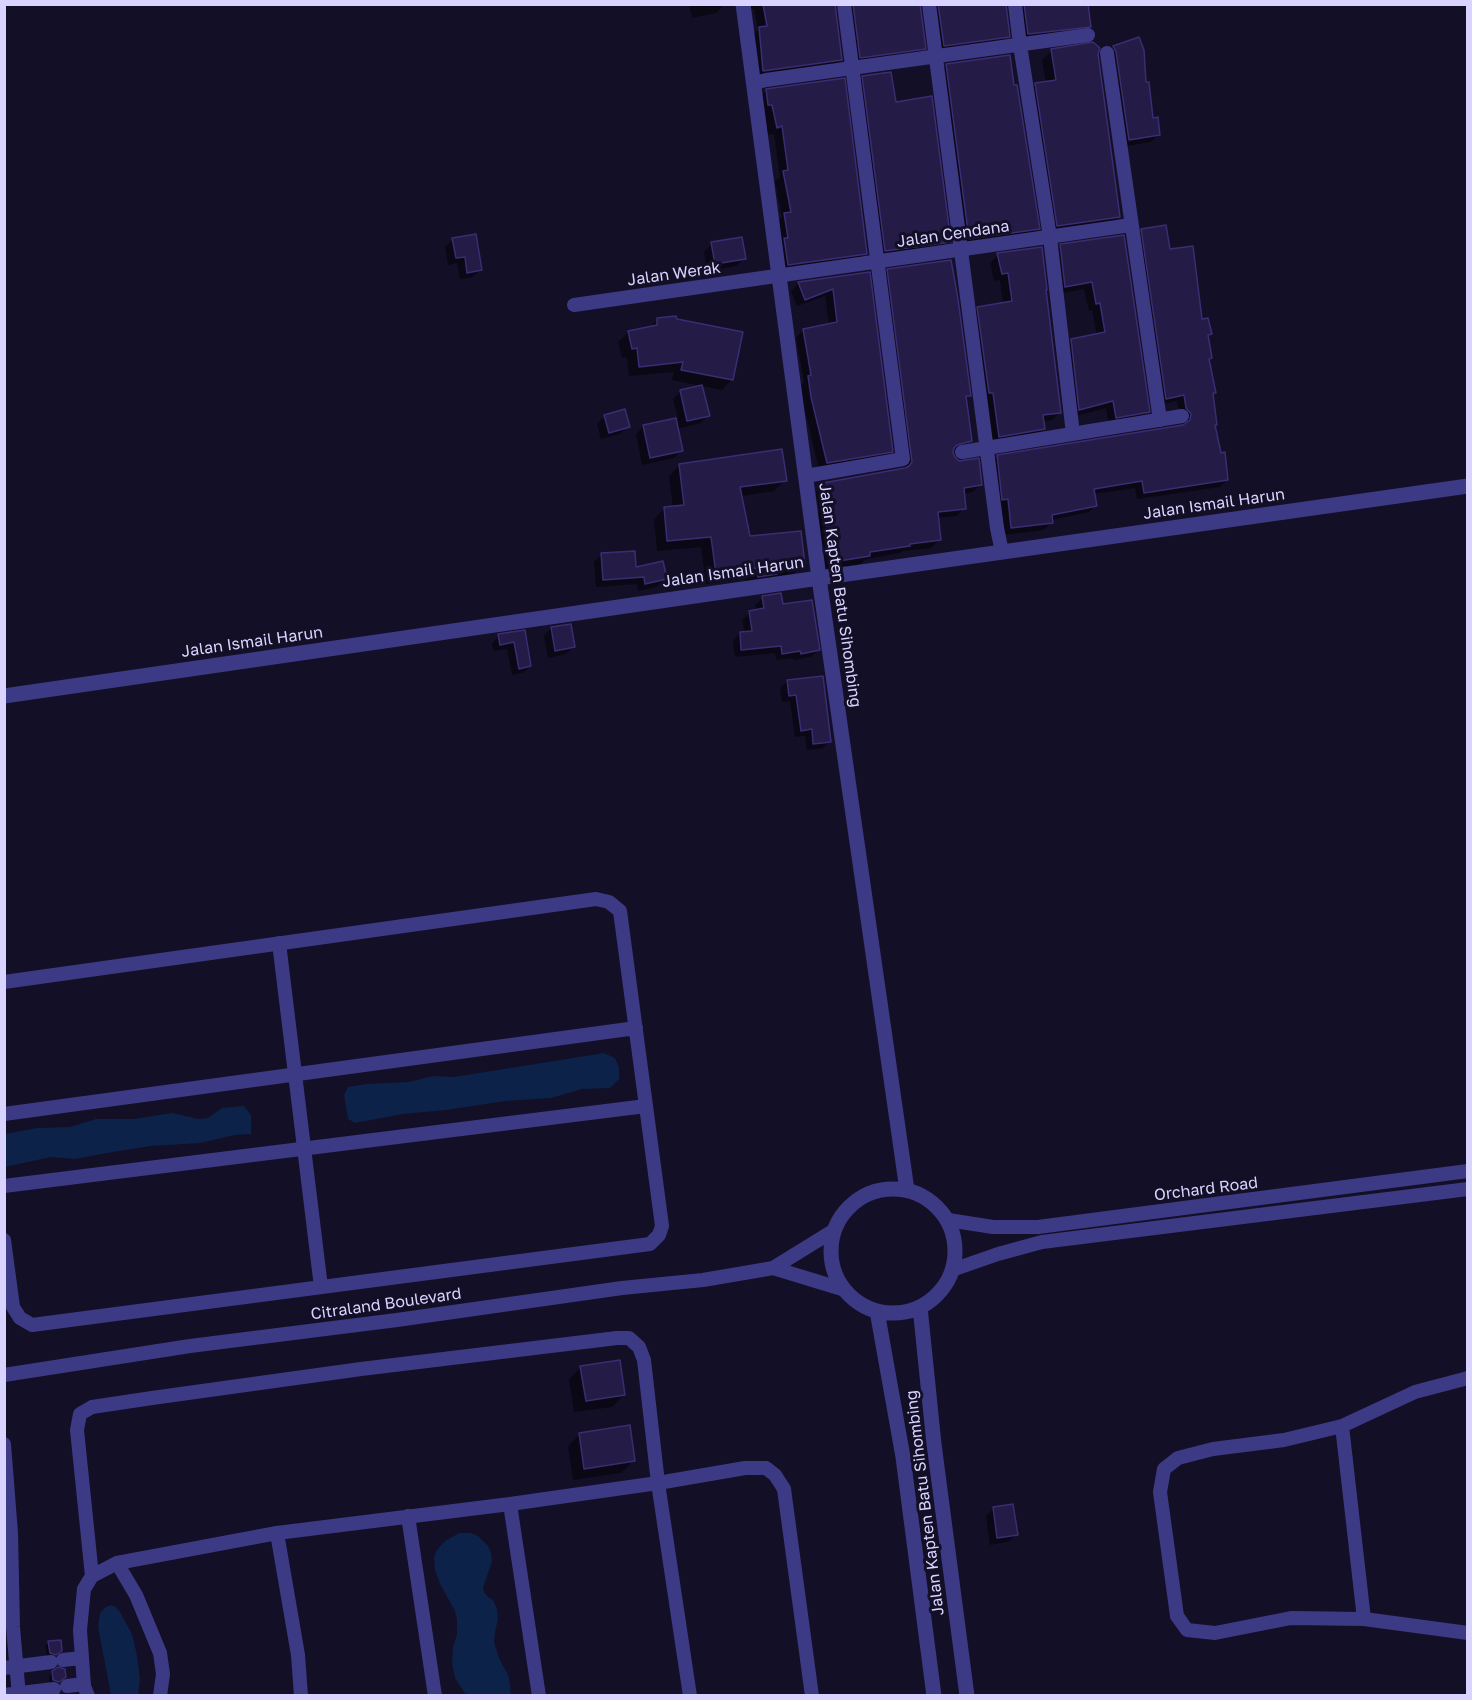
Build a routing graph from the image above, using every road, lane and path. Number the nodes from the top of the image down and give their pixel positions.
1 (743, 4) edge
2 (844, 4) edge
3 (929, 4) edge
4 (1015, 4) edge
5 (1088, 35) dead end
6 (1020, 45) junction
7 (1107, 53) dead end
8 (936, 56) junction
9 (852, 68) junction
10 (754, 83) junction
11 (1131, 225) junction
12 (1050, 237) junction
13 (961, 250) junction
14 (878, 262) junction
15 (779, 276) junction
16 (574, 305) dead end
17 (1182, 416) dead end
18 (1160, 420) junction
19 (1073, 434) junction
20 (987, 448) junction
21 (962, 452) dead end
22 (806, 476) junction
23 (1467, 486) edge
24 (1002, 552) junction
25 (819, 578) junction
26 (4, 696) edge
27 (279, 943) junction
28 (4, 982) edge
29 (636, 1028) junction
30 (295, 1075) junction
31 (646, 1106) junction
32 (4, 1114) edge
33 (304, 1148) junction
34 (1467, 1172) edge
35 (4, 1186) edge
36 (1467, 1189) edge
37 (907, 1190) junction
38 (948, 1220) junction
39 (833, 1231) junction
40 (4, 1240) edge
41 (772, 1268) junction
42 (952, 1270) junction
43 (321, 1287) junction
44 (842, 1289) junction
45 (920, 1306) junction
46 (878, 1311) junction
47 (4, 1375) edge
48 (1467, 1378) edge
49 (1342, 1426) junction
50 (4, 1444) edge
51 (658, 1483) junction
52 (510, 1504) junction
53 (408, 1516) junction
54 (277, 1533) junction
55 (117, 1563) junction
56 (92, 1576) junction
57 (4, 1601) edge
58 (1364, 1619) junction
59 (13, 1627) junction
60 (1467, 1633) edge
61 (81, 1658) junction
62 (10, 1667) edge
63 (86, 1690) edge
64 (14, 1694) edge
65 (160, 1695) edge
66 (301, 1695) edge
67 (435, 1695) edge
68 (539, 1695) edge
69 (690, 1695) edge
70 (812, 1695) edge
71 (934, 1695) edge
72 (967, 1695) edge

1 - 10 street, Jalan Kapten Batu Sihombing
2 - 9 street
3 - 8 street
4 - 6 street
5 - 6 street
6 - 8 street
6 - 12 street
7 - 11 street
8 - 9 street
8 - 13 street
9 - 10 street
9 - 14 street
10 - 15 street, Jalan Kapten Batu Sihombing
11 - 12 street, Jalan Cendana
11 - 18 street
12 - 13 street, Jalan Cendana
12 - 19 street
13 - 14 street, Jalan Cendana
13 - 20 street
14 - 15 street, Jalan Cendana
14 - 22 street
15 - 16 street, Jalan Werak
15 - 22 street, Jalan Kapten Batu Sihombing
17 - 18 street
18 - 19 street
19 - 20 street
20 - 21 street
20 - 24 street
22 - 25 street, Jalan Kapten Batu Sihombing
23 - 24 street, Jalan Ismail Harun
24 - 25 street, Jalan Ismail Harun
25 - 26 street, Jalan Ismail Harun
25 - 37 street, Jalan Kapten Batu Sihombing
27 - 28 street
27 - 29 street
27 - 30 street
29 - 30 street
29 - 31 street
30 - 32 street
30 - 33 street
31 - 33 street
31 - 43 street
33 - 35 street
33 - 43 street
34 - 38 street, Orchard Road
36 - 42 street, Orchard Road
37 - 38 street
37 - 39 street
38 - 42 street
39 - 41 street, Citraland Boulevard
39 - 44 street
40 - 43 street
41 - 44 street, Citraland Boulevard
41 - 47 street, Citraland Boulevard
42 - 45 street
44 - 46 street
45 - 46 street
45 - 72 street, Jalan Kapten Batu Sihombing
46 - 71 street, Jalan Kapten Batu Sihombing
48 - 49 street
49 - 58 street
49 - 58 street
50 - 59 street
51 - 52 street
51 - 56 street
51 - 69 street
51 - 70 street
52 - 53 street
52 - 68 street
53 - 54 street
53 - 67 street
54 - 55 street
54 - 66 street
55 - 56 street
55 - 65 street
56 - 61 street
57 - 59 street
58 - 60 street
59 - 62 street
61 - 62 street
61 - 63 street
62 - 64 street
63 - 64 street

